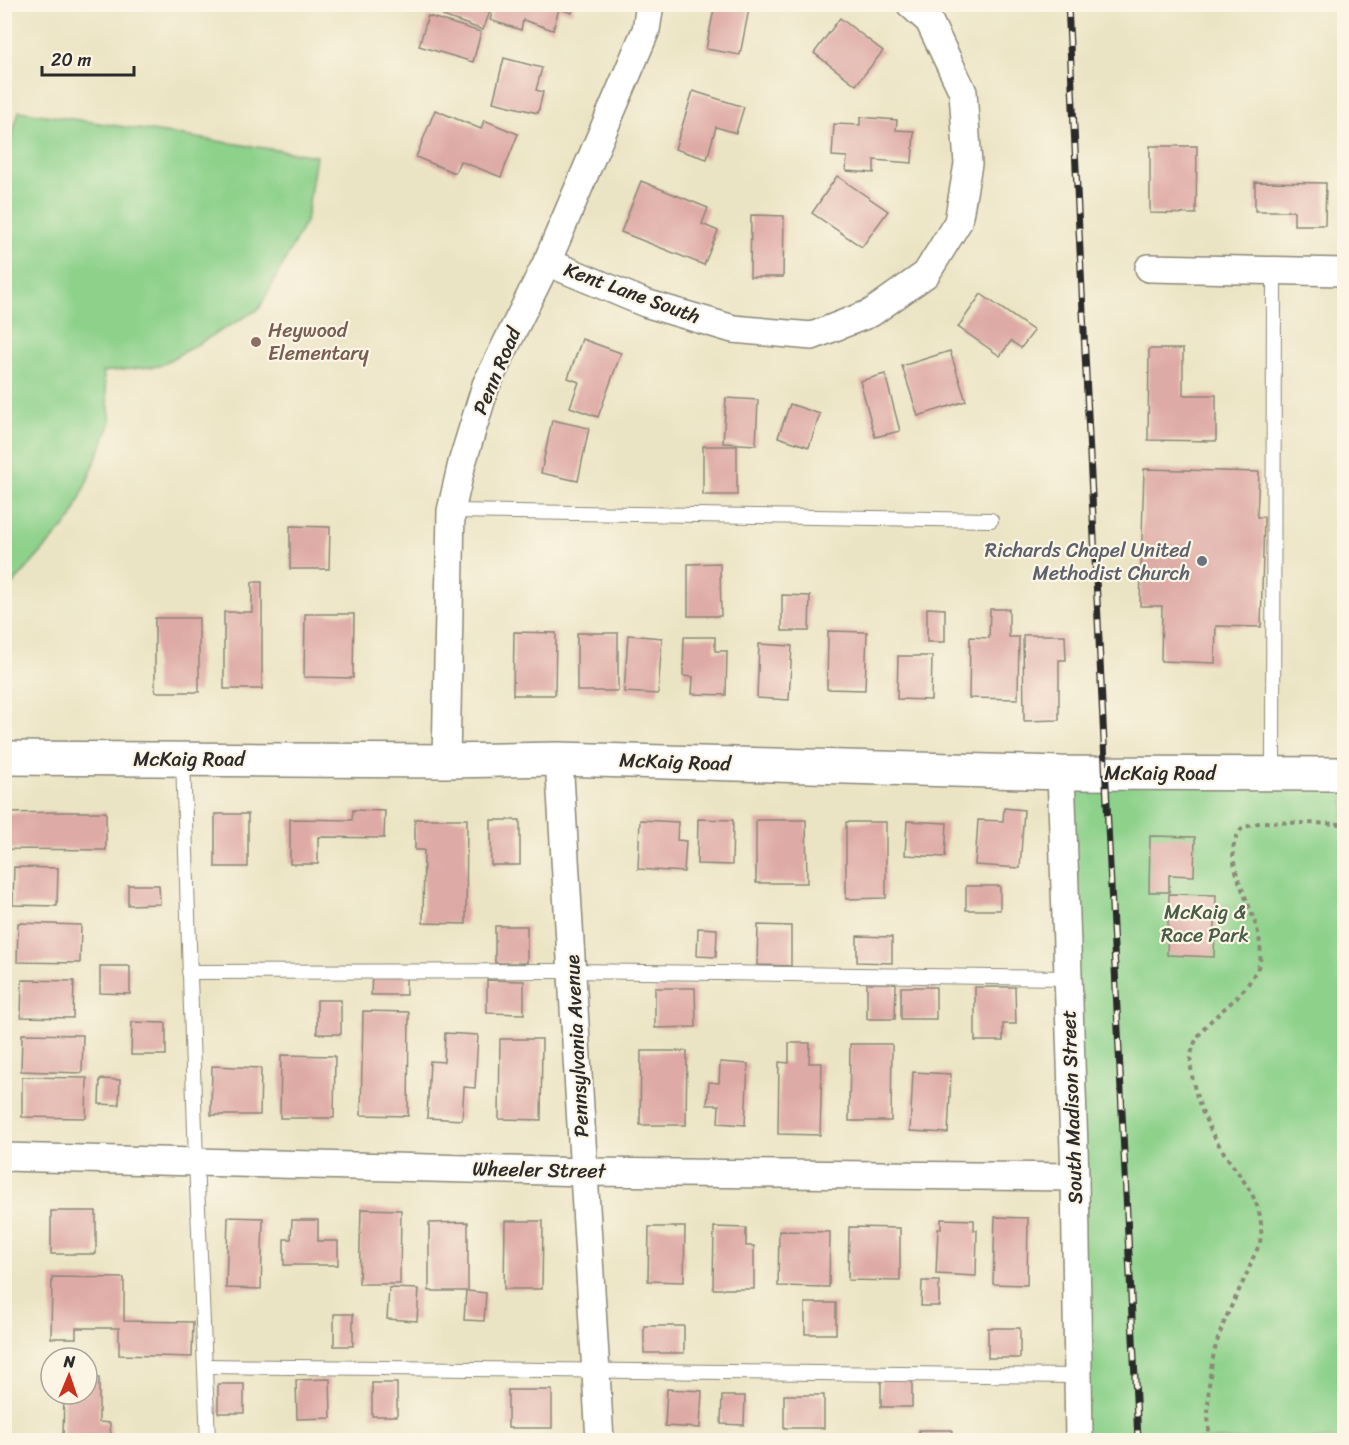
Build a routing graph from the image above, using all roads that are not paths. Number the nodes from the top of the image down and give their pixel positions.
1 (650, 4) edge
2 (910, 4) edge
3 (548, 262) junction
4 (1149, 268) dead end
5 (1274, 271) junction
6 (1344, 272) edge
7 (451, 511) junction
8 (991, 520) dead end
9 (4, 758) edge
10 (183, 759) junction
11 (559, 759) junction
12 (446, 761) junction
13 (1061, 773) junction
14 (1273, 773) junction
15 (1344, 774) edge
16 (572, 971) junction
17 (189, 972) junction
18 (1068, 978) junction
19 (4, 1157) edge
20 (196, 1162) junction
21 (584, 1172) junction
22 (1075, 1177) junction
23 (205, 1366) junction
24 (596, 1369) junction
25 (1078, 1376) junction
26 (208, 1440) edge
27 (600, 1440) edge
28 (1079, 1440) edge

1 - 3 street, Penn Road
2 - 3 street, Kent Lane South
3 - 7 street, Penn Road
4 - 5 street
5 - 6 street
5 - 14 lane
7 - 8 lane
7 - 12 street, Penn Road
9 - 10 street, McKaig Road
10 - 12 street, McKaig Road
10 - 17 lane
11 - 12 street, McKaig Road
11 - 13 street, McKaig Road
11 - 16 street, Pennsylvania Avenue
13 - 14 street, McKaig Road
13 - 18 street, South Madison Street
14 - 15 street, McKaig Road
16 - 17 lane
16 - 18 lane
16 - 21 street, Pennsylvania Avenue
17 - 20 lane
18 - 22 street, South Madison Street
19 - 20 street, Wheeler Street
20 - 21 street, Wheeler Street
20 - 23 lane
21 - 22 street, Wheeler Street
21 - 24 street, Pennsylvania Avenue
22 - 25 street, South Madison Street
23 - 24 lane
23 - 26 lane
24 - 25 lane
24 - 27 street, Pennsylvania Avenue
25 - 28 street, South Madison Street

